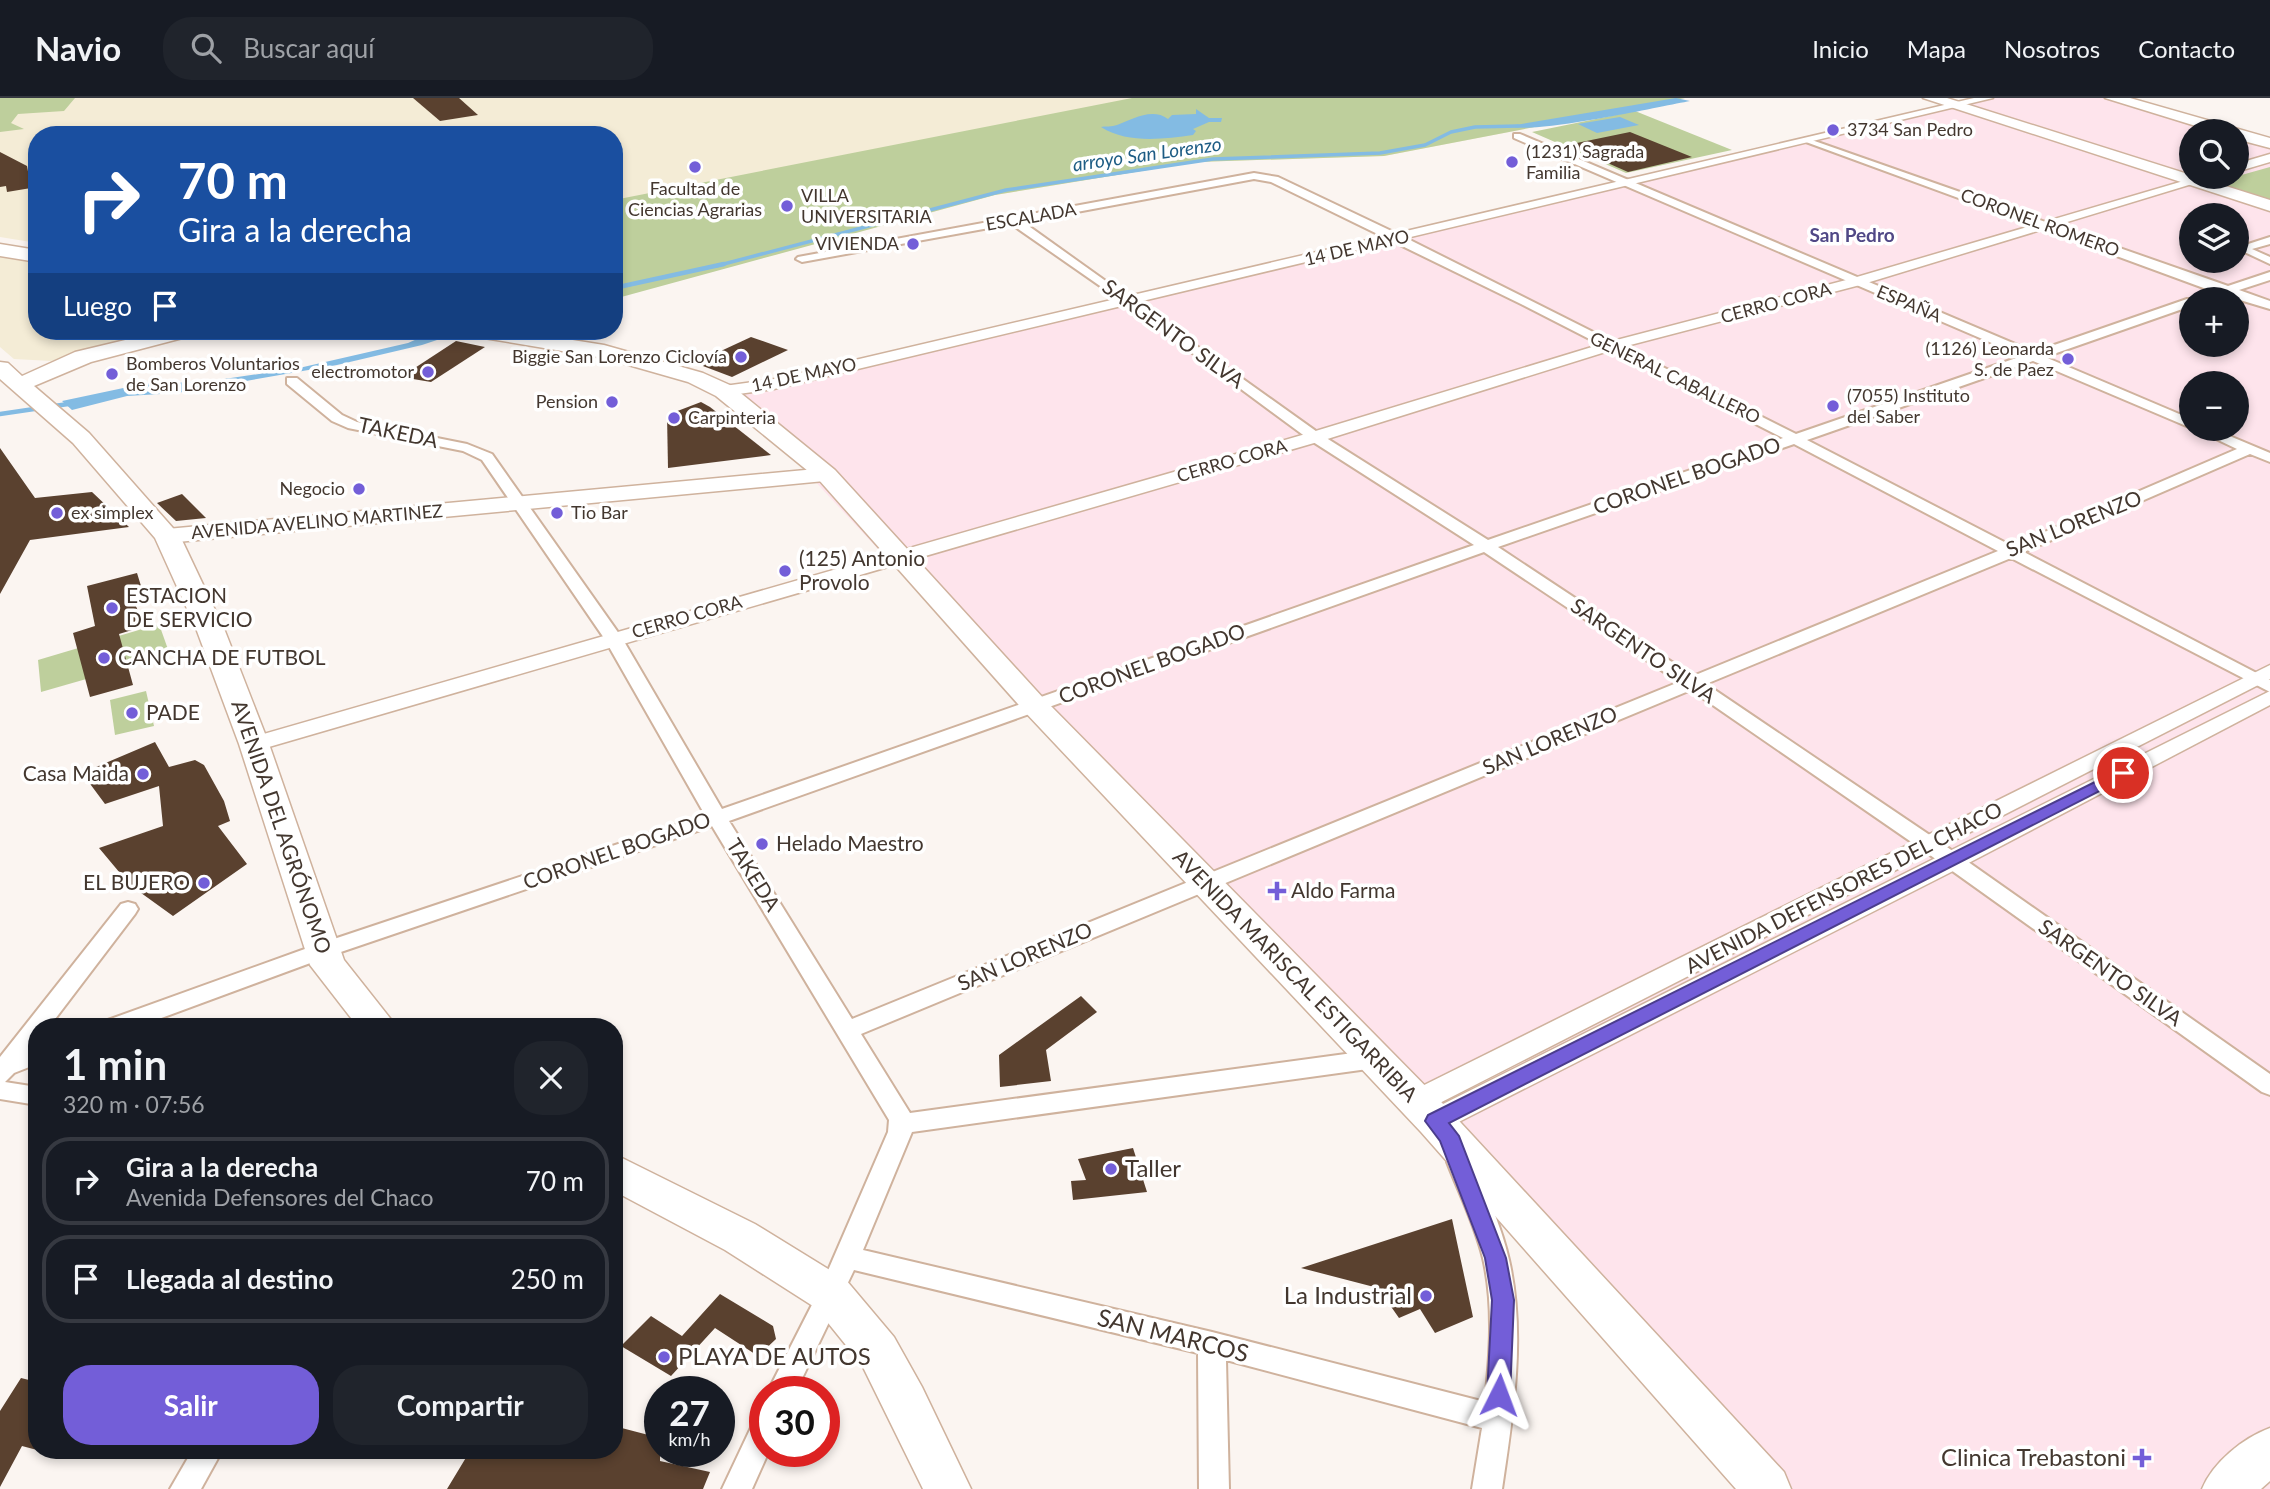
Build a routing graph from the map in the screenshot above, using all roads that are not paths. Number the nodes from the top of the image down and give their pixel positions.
1 (1931, 98) edge
2 (1988, 98) edge
3 (2113, 98) edge
4 (1954, 106) junction
5 (2187, 119) edge
6 (1517, 136) dead end
7 (2249, 137) edge
8 (1809, 140) junction
9 (2270, 143) edge
10 (2270, 158) edge
11 (2249, 165) edge
12 (2179, 172) edge
13 (1261, 176) joint
14 (1628, 183) junction
15 (2179, 186) edge
16 (2227, 189) edge
17 (2270, 206) edge
18 (1013, 220) junction
19 (2047, 225) junction
20 (1400, 238) junction
21 (2270, 240) edge
22 (0, 250) edge
23 (28, 255) edge
24 (802, 259) dead end
25 (2270, 261) edge
26 (2270, 276) edge
27 (1855, 282) junction
28 (2219, 287) edge
29 (2236, 287) edge
30 (2249, 298) edge
31 (1130, 301) junction
32 (2270, 305) edge
33 (2179, 306) edge
34 (151, 340) edge
35 (531, 340) edge
36 (1611, 346) junction
37 (2035, 358) junction
38 (0, 368) edge
39 (292, 381) dead end
40 (23, 385) junction
41 (724, 391) junction
42 (2179, 419) edge
43 (1315, 437) junction
44 (1796, 438) junction
45 (2231, 441) edge
46 (2250, 449) junction
47 (2270, 458) edge
48 (822, 471) junction
49 (516, 499) junction
50 (167, 536) junction
51 (1486, 545) junction
52 (2010, 550) junction
53 (901, 556) junction
54 (613, 638) junction
55 (1691, 682) junction
56 (2266, 683) edge
57 (1035, 706) junction
58 (254, 744) junction
59 (717, 817) junction
60 (1930, 845) junction
61 (1953, 862) junction
62 (1204, 883) junction
63 (128, 909) dead end
64 (324, 950) junction
65 (42, 1018) edge
66 (138, 1018) edge
67 (372, 1018) edge
68 (848, 1030) junction
69 (28, 1036) edge
70 (28, 1059) edge
71 (1376, 1059) junction
72 (2, 1069) edge
73 (2270, 1086) edge
74 (0, 1090) edge
75 (28, 1095) edge
76 (1433, 1120) junction
77 (902, 1124) junction
78 (624, 1180) edge
79 (839, 1276) junction
80 (1212, 1345) junction
81 (789, 1376) edge
82 (1498, 1419) junction
83 (2270, 1450) edge
84 (203, 1459) edge
85 (749, 1463) edge
86 (185, 1489) edge
87 (737, 1489) edge
88 (947, 1489) edge
89 (1214, 1489) edge
90 (1487, 1489) edge
91 (1766, 1489) edge
92 (2226, 1489) edge

1 - 4 highway
2 - 4 street, 14 DE MAYO
3 - 5 highway
4 - 8 street, 14 DE MAYO
4 - 12 highway
6 - 14 street, ESPAÑA
7 - 9 highway
8 - 14 street, 14 DE MAYO
8 - 19 street, CORONEL ROMERO
10 - 11 street
13 - 18 street, ESCALADA
13 - 20 street, GENERAL CABALLERO
14 - 20 street, 14 DE MAYO
14 - 27 street, ESPAÑA
15 - 19 street, CERRO CORA
16 - 17 highway
18 - 24 street, ESCALADA
18 - 31 street, SARGENTO SILVA
19 - 27 street, CERRO CORA
19 - 28 street, CORONEL ROMERO
20 - 31 street, 14 DE MAYO
20 - 36 street, GENERAL CABALLERO
21 - 25 street
22 - 23 highway
26 - 29 street
27 - 36 street, CERRO CORA
27 - 37 street, ESPAÑA
30 - 32 street, CORONEL ROMERO
31 - 41 street, 14 DE MAYO
31 - 43 street, SARGENTO SILVA
33 - 37 street, CORONEL BOGADO
34 - 40 highway
35 - 41 highway
36 - 43 street, CERRO CORA
36 - 44 street, GENERAL CABALLERO
37 - 42 street, ESPAÑA
37 - 44 street, CORONEL BOGADO
38 - 40 highway, AVENIDA DEL AGRÓNOMO
39 - 49 street, TAKEDA
40 - 50 highway, AVENIDA DEL AGRÓNOMO
41 - 48 highway, AVENIDA MARISCAL ESTIGARRIBIA
43 - 51 street, SARGENTO SILVA
43 - 53 street, CERRO CORA
44 - 51 street, CORONEL BOGADO
44 - 52 street, GENERAL CABALLERO
45 - 46 street
46 - 47 street
46 - 52 street, SAN LORENZO
48 - 49 main road, AVENIDA AVELINO MARTINEZ
48 - 53 highway, AVENIDA MARISCAL ESTIGARRIBIA
49 - 50 main road, AVENIDA AVELINO MARTINEZ
49 - 54 street, TAKEDA
50 - 58 highway, AVENIDA DEL AGRÓNOMO
51 - 55 street, SARGENTO SILVA
51 - 57 street, CORONEL BOGADO
52 - 55 street, SAN LORENZO
52 - 56 street, GENERAL CABALLERO
53 - 54 street, CERRO CORA
53 - 57 highway, AVENIDA MARISCAL ESTIGARRIBIA
54 - 58 street, CERRO CORA
54 - 59 street, TAKEDA
55 - 60 street, SARGENTO SILVA
55 - 62 street, SAN LORENZO
56 - 60 street, AVENIDA DEFENSORES DEL CHACO
56 - 61 street, AVENIDA DEFENSORES DEL CHACO
57 - 59 street, CORONEL BOGADO
57 - 62 highway, AVENIDA MARISCAL ESTIGARRIBIA
58 - 64 highway, AVENIDA DEL AGRÓNOMO
59 - 64 street, CORONEL BOGADO
59 - 68 street, TAKEDA
60 - 61 street, SARGENTO SILVA
60 - 76 street, AVENIDA DEFENSORES DEL CHACO
61 - 73 street, SARGENTO SILVA
61 - 76 street, AVENIDA DEFENSORES DEL CHACO
62 - 68 street, SAN LORENZO
62 - 71 highway, AVENIDA MARISCAL ESTIGARRIBIA
63 - 65 street
64 - 66 street, CORONEL BOGADO
64 - 67 highway, AVENIDA DEL AGRÓNOMO
68 - 77 street, TAKEDA
69 - 72 street
70 - 72 street
71 - 76 highway, AVENIDA MARISCAL ESTIGARRIBIA
71 - 77 street
74 - 75 street
76 - 82 street
76 - 91 highway, AVENIDA MARISCAL ESTIGARRIBIA
77 - 79 street
78 - 79 highway
79 - 80 street, SAN MARCOS
79 - 81 street
79 - 88 highway
80 - 82 street, SAN MARCOS
80 - 89 street
82 - 90 street
83 - 92 highway
84 - 86 street
85 - 87 street

